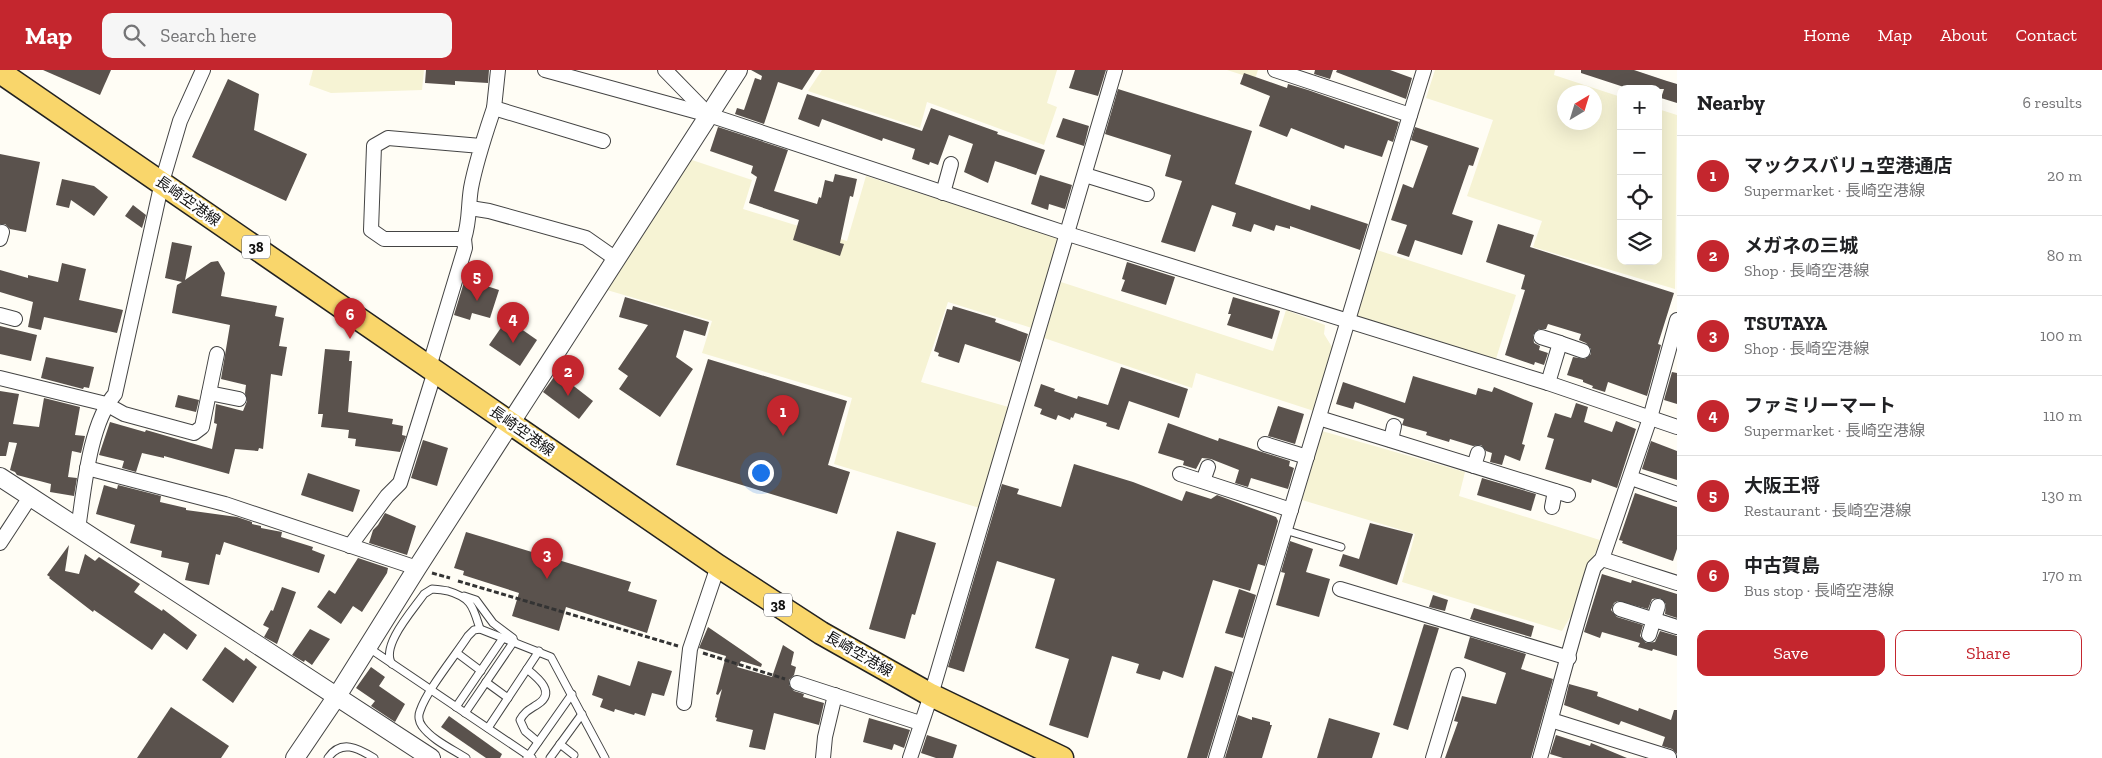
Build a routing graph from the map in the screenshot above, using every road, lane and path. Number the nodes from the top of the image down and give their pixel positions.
1 (203, 70) edge
2 (498, 70) edge
3 (545, 70) edge
4 (665, 70) edge
5 (738, 70) edge
6 (1116, 70) edge
7 (1275, 70) edge
8 (1421, 71) edge
9 (0, 72) edge
10 (494, 108) junction
11 (708, 115) junction
12 (1410, 115) junction
13 (603, 140) dead end
14 (481, 146) junction
15 (951, 164) dead end
16 (1085, 175) junction
17 (162, 182) junction
18 (943, 193) junction
19 (1147, 194) dead end
20 (470, 208) junction
21 (1068, 234) junction
22 (464, 239) junction
23 (616, 259) junction
24 (0, 315) edge
25 (15, 319) dead end
26 (1677, 320) edge
27 (1346, 321) junction
28 (1541, 337) dead end
29 (1560, 343) junction
30 (1583, 351) dead end
31 (217, 354) dead end
32 (432, 369) junction
33 (0, 378) edge
34 (1548, 383) junction
35 (209, 393) junction
36 (239, 400) dead end
37 (106, 404) junction
38 (1319, 418) junction
39 (1650, 418) junction
40 (511, 423) junction
41 (1394, 426) dead end
42 (1677, 427) edge
43 (1391, 440) junction
44 (1265, 444) dead end
45 (1307, 456) junction
46 (1208, 467) dead end
47 (88, 468) junction
48 (1180, 474) dead end
49 (0, 477) edge
50 (1631, 478) junction
51 (1203, 481) junction
52 (1677, 494) edge
53 (30, 497) junction
54 (1552, 507) dead end
55 (1291, 510) junction
56 (78, 529) junction
57 (1285, 530) junction
58 (0, 543) edge
59 (350, 546) junction
60 (1341, 547) dead end
61 (1602, 560) junction
62 (718, 566) junction
63 (417, 568) junction
64 (1676, 580) edge
65 (1340, 589) dead end
66 (460, 594) junction
67 (1658, 606) dead end
68 (1620, 609) dead end
69 (1653, 619) junction
70 (1677, 627) edge
71 (480, 629) junction
72 (1649, 635) dead end
73 (503, 638) junction
74 (514, 641) junction
75 (524, 645) junction
76 (368, 647) junction
77 (690, 649) junction
78 (539, 651) junction
79 (457, 653) junction
80 (1569, 658) junction
81 (394, 666) junction
82 (527, 669) junction
83 (481, 671) junction
84 (1458, 675) dead end
85 (486, 682) junction
86 (797, 682) joint
87 (432, 691) junction
88 (572, 694) junction
89 (835, 695) junction
90 (930, 695) junction
91 (337, 696) junction
92 (508, 698) junction
93 (684, 703) dead end
94 (456, 707) junction
95 (466, 713) junction
96 (582, 714) junction
97 (1551, 720) junction
98 (920, 723) junction
99 (488, 728) junction
100 (538, 742) junction
101 (560, 744) junction
102 (574, 754) dead end
103 (529, 757) edge
104 (1669, 757) edge
105 (295, 758) edge
106 (328, 758) edge
107 (374, 758) edge
108 (431, 758) edge
109 (466, 758) edge
110 (550, 758) edge
111 (605, 758) edge
112 (822, 758) edge
113 (910, 758) edge
114 (1062, 758) edge
115 (1216, 758) edge
116 (1433, 758) edge
117 (1540, 758) edge

1 - 17 street
2 - 10 street
3 - 11 street
4 - 11 street
5 - 11 street
6 - 16 street
7 - 12 street
8 - 12 street
9 - 17 main road, 長崎空港線 / 38
10 - 13 street
10 - 14 street
11 - 18 street
11 - 23 street
12 - 27 street
14 - 20 street
14 - 22 street
15 - 18 street
16 - 19 street
16 - 21 street
17 - 32 main road, 長崎空港線 / 38
17 - 37 street
18 - 21 street
20 - 22 street
20 - 23 street
21 - 27 street
21 - 90 street
22 - 32 street
23 - 40 street
24 - 25 street
26 - 39 street
27 - 34 street
27 - 38 street
28 - 29 street
29 - 30 street
29 - 34 street
31 - 35 street
32 - 40 main road, 長崎空港線 / 38
32 - 59 street
33 - 37 street
34 - 39 street
35 - 36 street
35 - 37 street
37 - 47 street
38 - 43 street
38 - 45 street
39 - 42 street
39 - 50 street
40 - 62 main road, 長崎空港線 / 38
40 - 63 street
41 - 43 street
43 - 54 street
44 - 45 street
45 - 55 street
46 - 51 street
47 - 56 street
47 - 59 street
48 - 51 street
49 - 53 street
50 - 52 street
50 - 61 street
51 - 55 street
53 - 56 street
53 - 58 street
55 - 57 street
56 - 91 street
57 - 60 lane
57 - 115 street
59 - 63 street
61 - 64 street
61 - 80 street
62 - 77 street
62 - 90 main road, 長崎空港線 / 38
63 - 76 street
63 - 77 path
65 - 80 street
66 - 71 lane
66 - 75 lane
66 - 81 lane
67 - 69 street
68 - 69 street
69 - 70 street
69 - 72 street
71 - 73 lane
71 - 79 lane
73 - 74 lane
73 - 83 lane
74 - 75 lane
74 - 85 lane
75 - 78 lane
76 - 81 lane
76 - 91 street
77 - 86 path
77 - 93 street
78 - 82 lane
78 - 88 lane
79 - 83 lane
79 - 87 lane
80 - 97 street
81 - 87 lane
82 - 92 lane
82 - 100 lane
83 - 94 lane
84 - 116 street
85 - 92 lane
85 - 95 lane
86 - 89 street
87 - 94 lane
87 - 109 lane
88 - 96 lane
88 - 100 lane
89 - 98 street
89 - 112 street
90 - 98 street
90 - 114 main road, 長崎空港線 / 38
91 - 105 street
91 - 108 street
92 - 99 lane
94 - 95 lane
95 - 99 lane
96 - 101 lane
96 - 111 lane
97 - 104 street
97 - 117 street
98 - 113 street
99 - 103 lane
100 - 103 lane
101 - 102 lane
101 - 110 lane
106 - 107 lane

